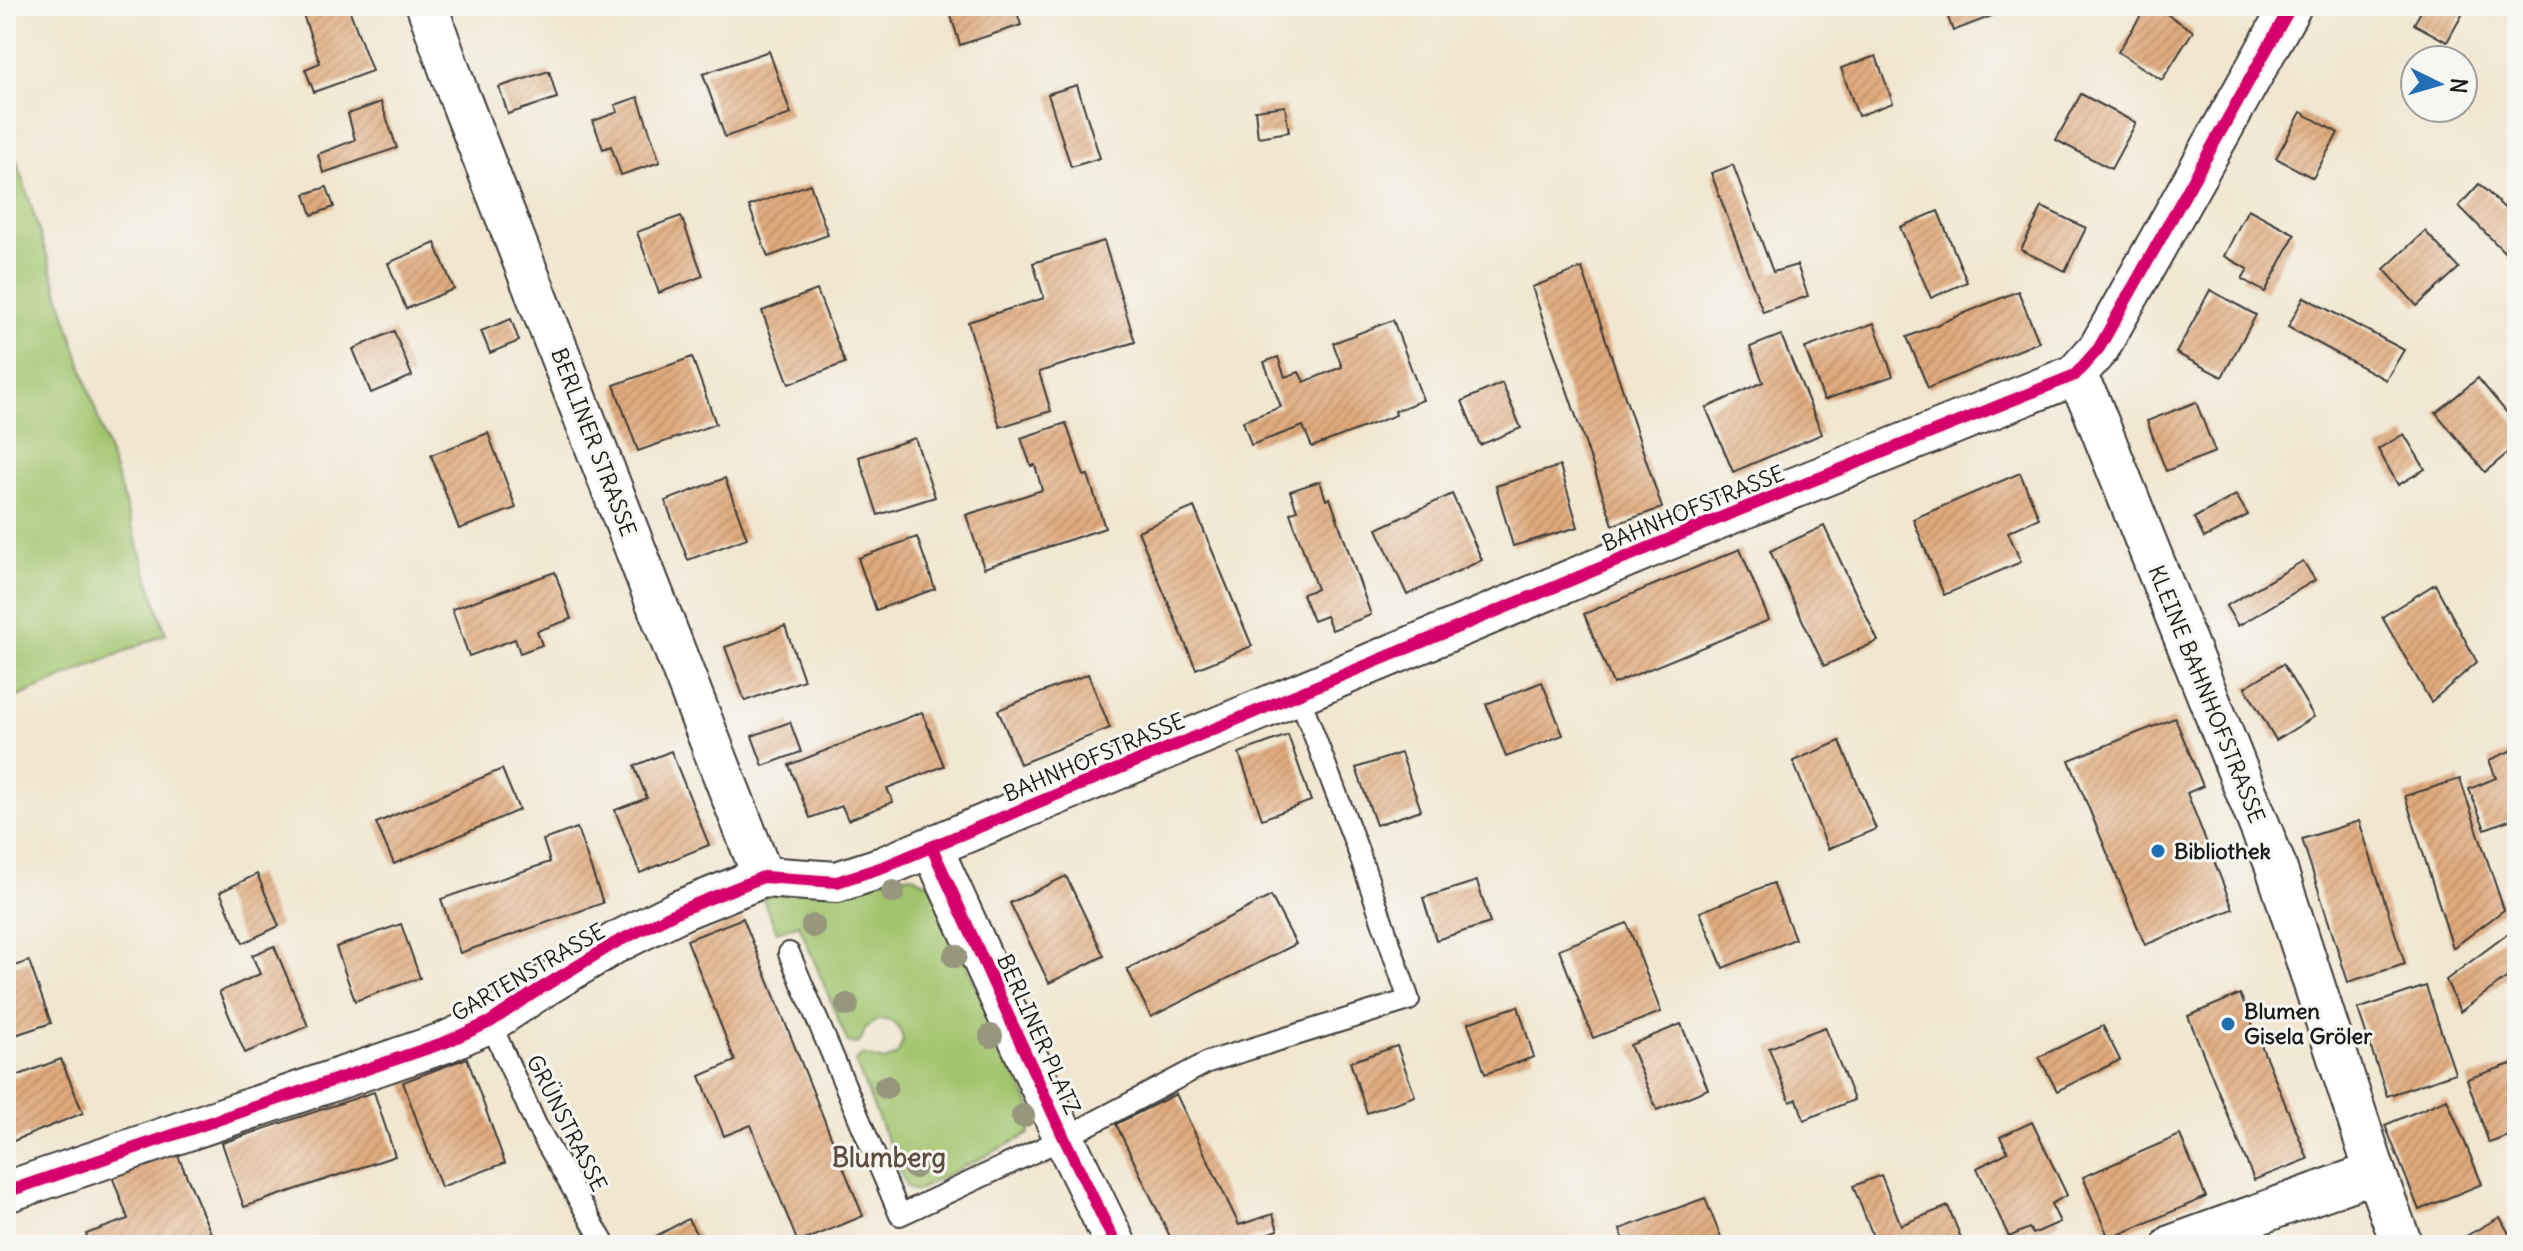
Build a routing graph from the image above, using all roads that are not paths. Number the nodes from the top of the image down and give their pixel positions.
1 (427, 6) edge
2 (2291, 6) edge
3 (2075, 375) junction
4 (1298, 693) junction
5 (932, 848) junction
6 (763, 877) junction
7 (789, 953) dead end
8 (490, 1022) junction
9 (1064, 1138) junction
10 (2375, 1172) junction
11 (6, 1192) edge
12 (1114, 1240) edge
13 (605, 1245) edge
14 (2173, 1245) edge
15 (2402, 1245) edge

1 - 6 street, BERLINER STRASSE
2 - 3 street, BAHNHOFSTRASSE
3 - 4 street, BAHNHOFSTRASSE
3 - 10 street, KLEINE BAHNHOFSTRASSE
4 - 5 street, BAHNHOFSTRASSE
4 - 9 lane
5 - 6 street, GARTENSTRASSE
5 - 9 street, BERLINER PLATZ
6 - 8 street, GARTENSTRASSE
7 - 9 lane, BERLINER PLATZ
8 - 11 street, GARTENSTRASSE
8 - 13 lane, GRÜNSTRASSE
9 - 12 street, BERLINER PLATZ
10 - 14 street
10 - 15 street, KLEINE BAHNHOFSTRASSE

